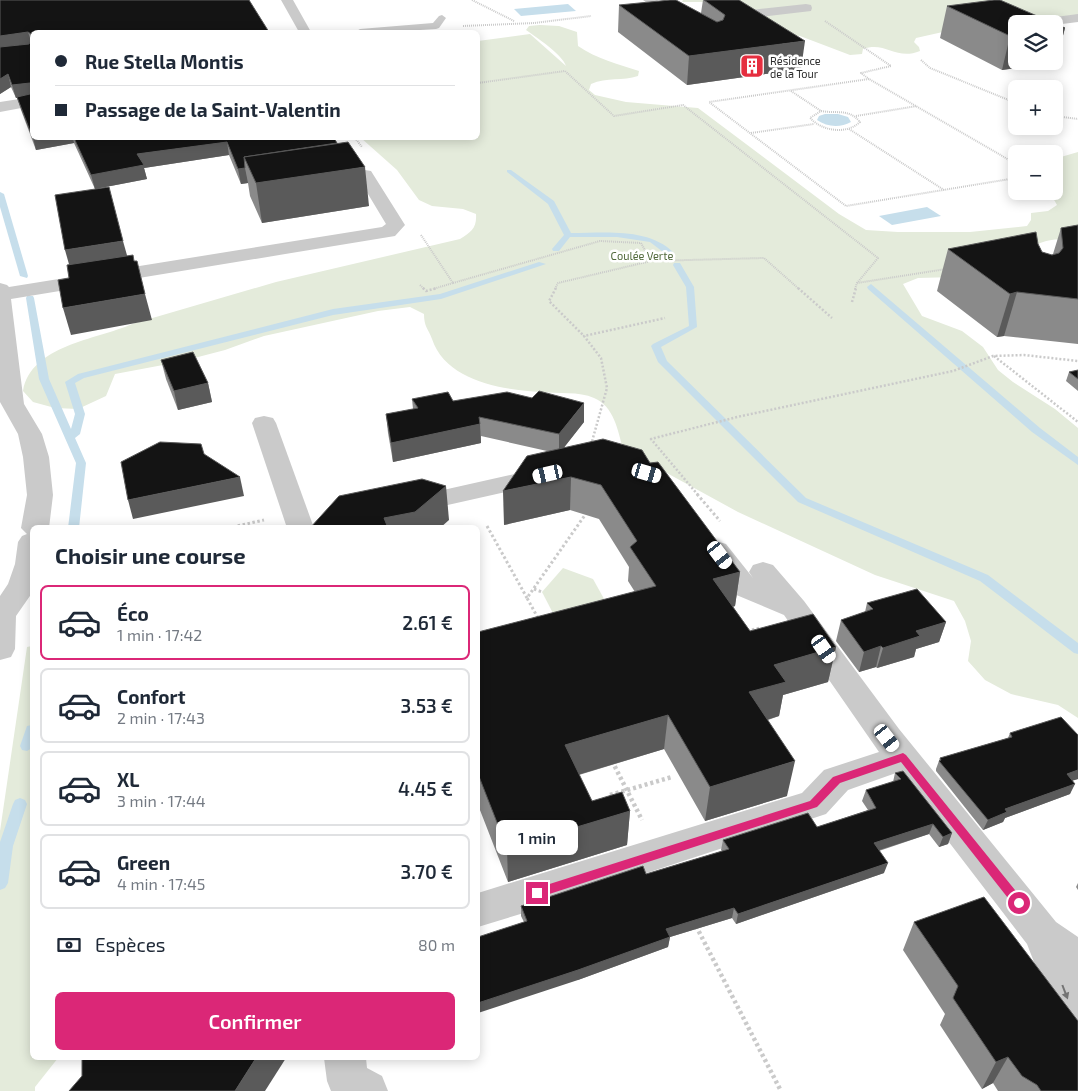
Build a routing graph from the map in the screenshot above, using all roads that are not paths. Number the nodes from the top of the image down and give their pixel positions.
1 (287, 0) edge
2 (649, 0) edge
3 (806, 8) road end
4 (442, 18) dead end
5 (1078, 18) edge
6 (1063, 20) edge
7 (437, 28) junction
8 (303, 30) edge
9 (398, 30) edge
10 (432, 30) edge
11 (30, 102) edge
12 (0, 107) edge
13 (315, 179) edge
14 (0, 292) edge
15 (5, 382) edge
16 (264, 423) dead end
17 (567, 470) edge
18 (385, 511) edge
19 (35, 525) edge
20 (300, 525) edge
21 (702, 532) edge
22 (30, 557) edge
23 (763, 572) road end
24 (30, 608) edge
25 (798, 613) junction
26 (1, 615) junction
27 (0, 649) edge
28 (903, 757) junction
29 (480, 909) edge
30 (1043, 934) junction
31 (1078, 960) edge
32 (1078, 1015) edge
33 (345, 1060) edge
34 (367, 1091) edge

1 - 8 street
2 - 3 street
4 - 7 lane
5 - 6 street
7 - 9 lane
7 - 10 lane
11 - 12 street
13 - 14 street
14 - 15 street
15 - 19 street
16 - 20 street
17 - 18 street
21 - 25 street
22 - 26 street
23 - 25 street
24 - 26 street
25 - 28 street
26 - 27 street
28 - 29 street
28 - 30 street
30 - 31 street
30 -> 32 street
33 - 34 street

